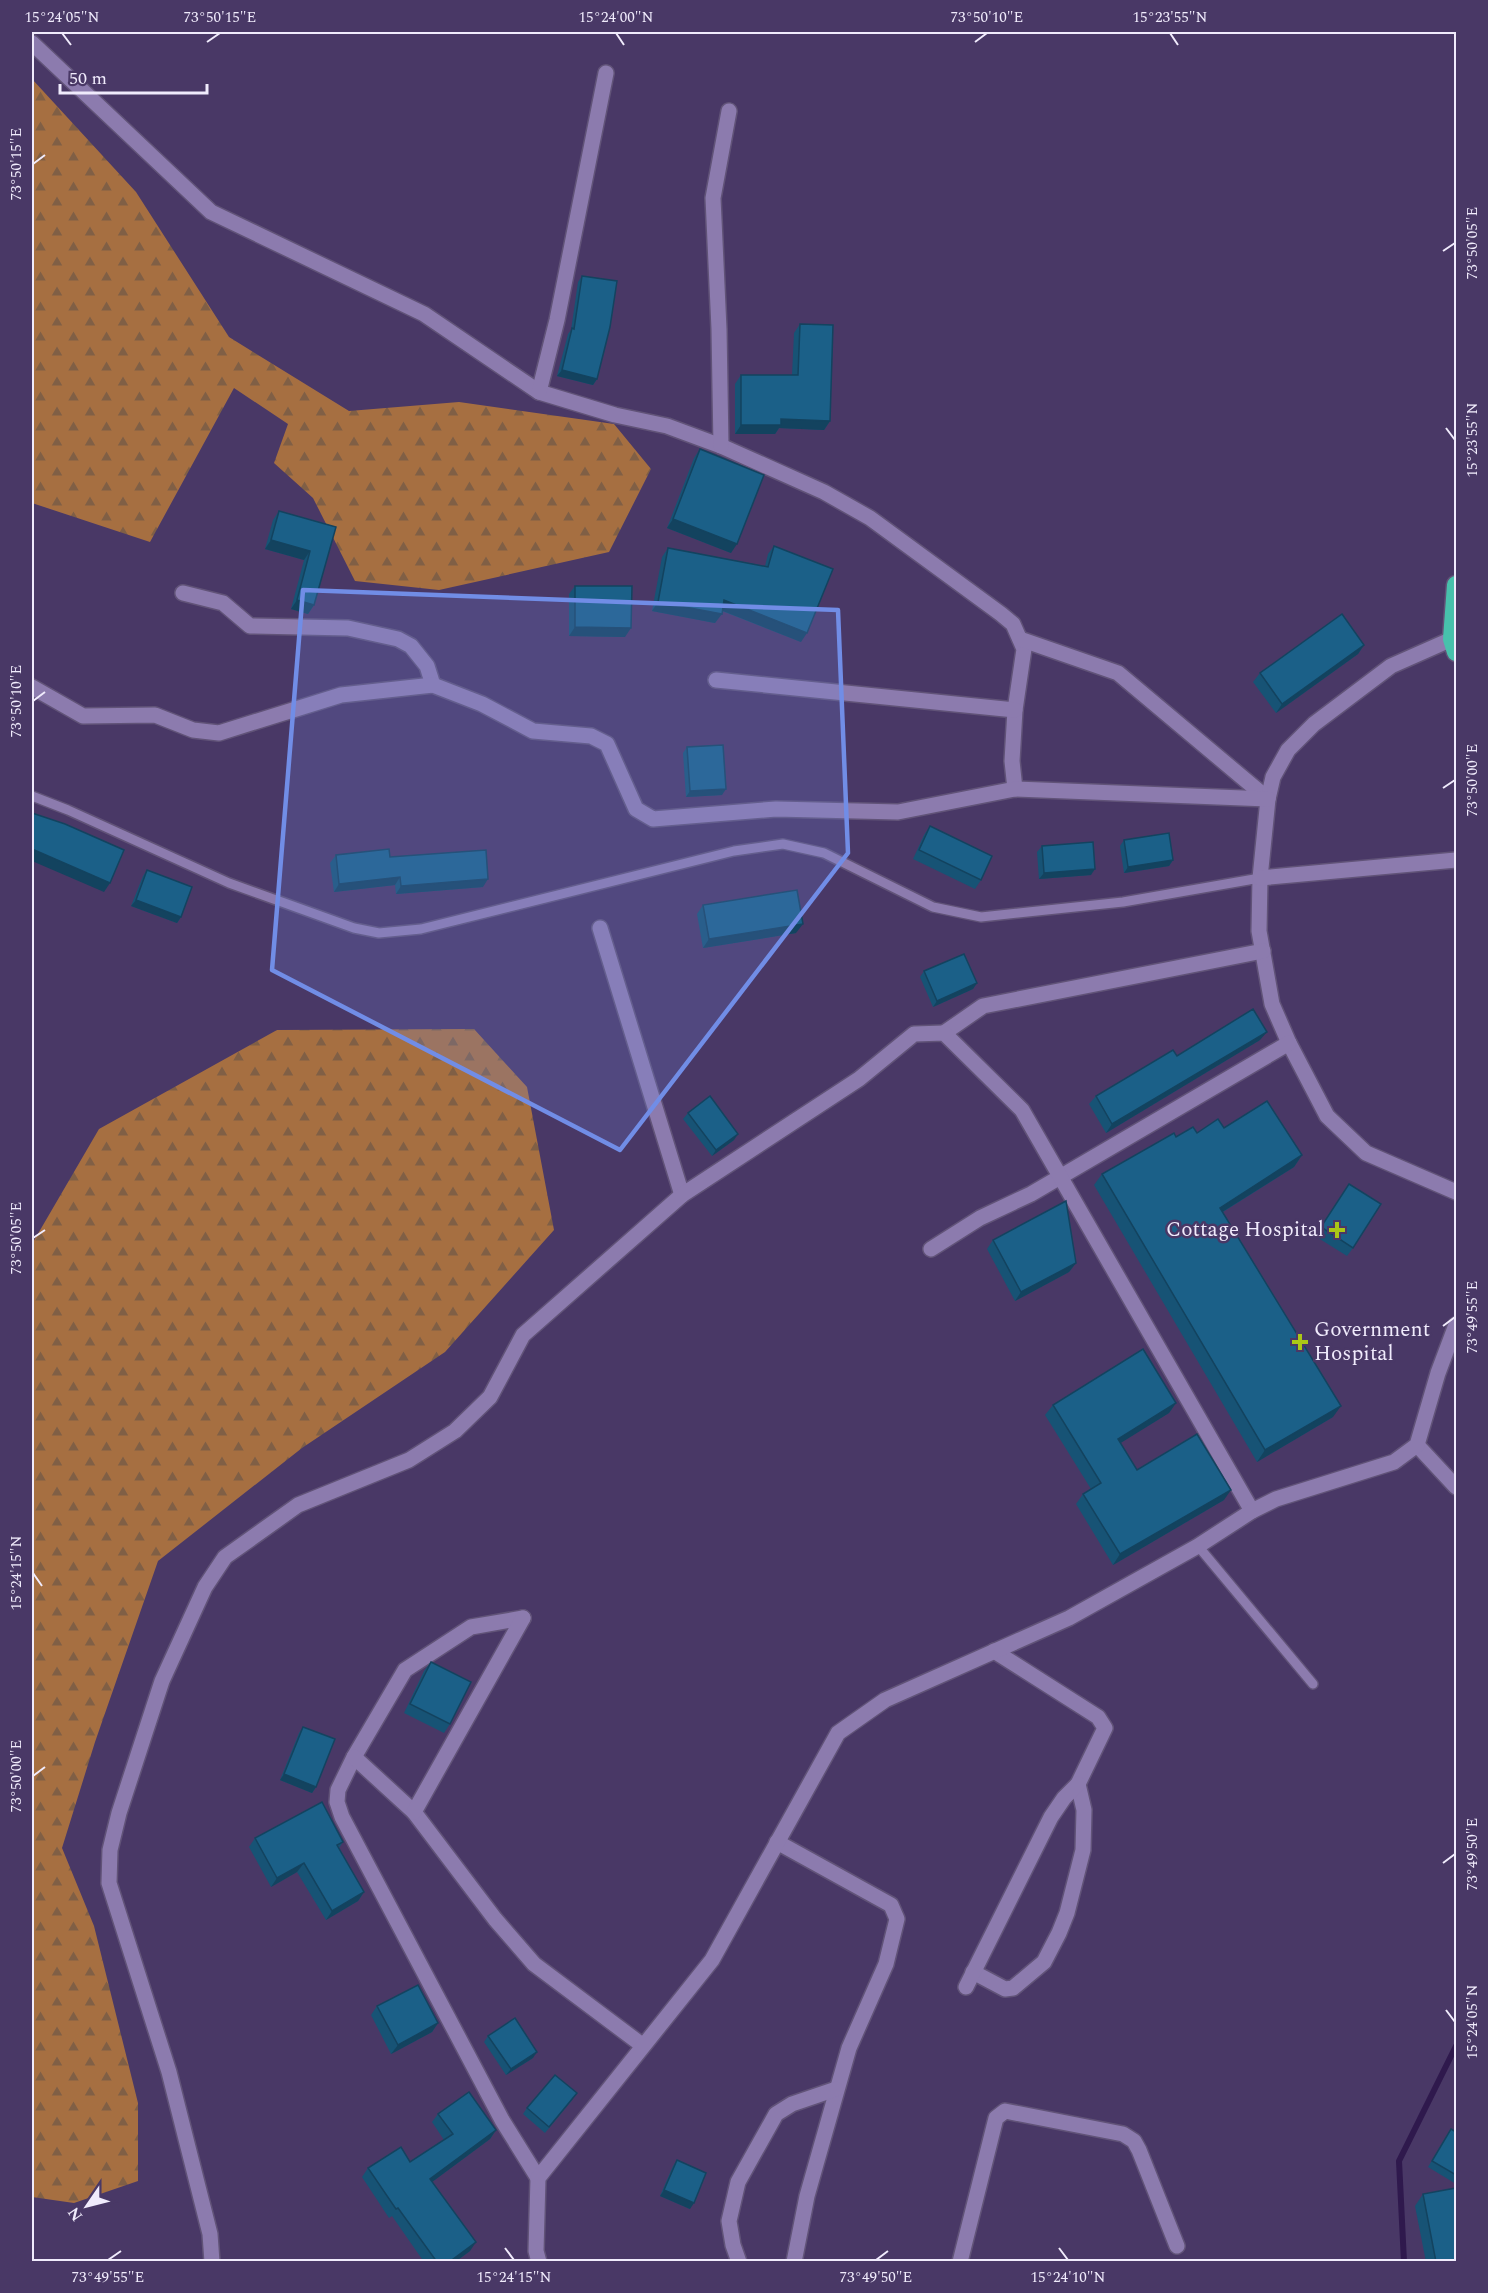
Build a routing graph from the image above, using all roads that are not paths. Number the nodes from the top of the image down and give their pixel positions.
1 (32, 43) edge
2 (606, 73) dead end
3 (729, 111) dead end
4 (539, 392) junction
5 (721, 446) junction
6 (1456, 585) edge
7 (183, 592) dead end
8 (1020, 639) junction
9 (1454, 646) edge
10 (716, 680) dead end
11 (433, 684) junction
12 (32, 687) edge
13 (1015, 710) junction
14 (1015, 789) junction
15 (32, 796) edge
16 (1268, 799) junction
17 (1456, 860) edge
18 (1260, 878) junction
19 (600, 928) dead end
20 (1263, 951) junction
21 (944, 1033) junction
22 (1289, 1043) junction
23 (1060, 1175) junction
24 (1456, 1192) edge
25 (682, 1195) junction
26 (931, 1250) dead end
27 (1456, 1325) edge
28 (1417, 1445) junction
29 (1456, 1487) edge
30 (1252, 1511) junction
31 (1198, 1546) junction
32 (994, 1651) junction
33 (1313, 1683) dead end
34 (354, 1757) junction
35 (1078, 1784) junction
36 (414, 1812) junction
37 (777, 1842) junction
38 (973, 1972) junction
39 (966, 1987) dead end
40 (642, 2045) junction
41 (836, 2089) junction
42 (538, 2178) junction
43 (1177, 2246) dead end
44 (212, 2262) edge
45 (539, 2262) edge
46 (739, 2262) edge
47 (794, 2262) edge
48 (960, 2262) edge

1 - 4 street
2 - 4 street
3 - 5 street
4 - 5 street
5 - 8 street
6 - 9 highway
7 - 11 street
8 - 13 street
8 - 16 street
9 - 16 street
10 - 13 street
11 - 12 street
11 - 14 street
13 - 14 street
14 - 16 street
15 - 18 lane
16 - 18 street
17 - 18 street
18 - 20 street
19 - 25 street
20 - 21 street
20 - 22 street
21 - 23 street
21 - 25 street
22 - 23 street
22 - 24 street
23 - 26 street
23 - 30 street
25 - 44 street
27 - 28 street
28 - 29 street
28 - 30 street
30 - 31 street
31 - 32 street
31 - 33 lane
32 - 35 street
32 - 37 street
34 - 36 street
34 - 36 street
34 - 42 street
35 - 38 street
35 - 38 street
36 - 40 street
37 - 40 street
37 - 41 street
38 - 39 street
40 - 42 street
41 - 46 street
41 - 47 street
42 - 45 street
43 - 48 street

